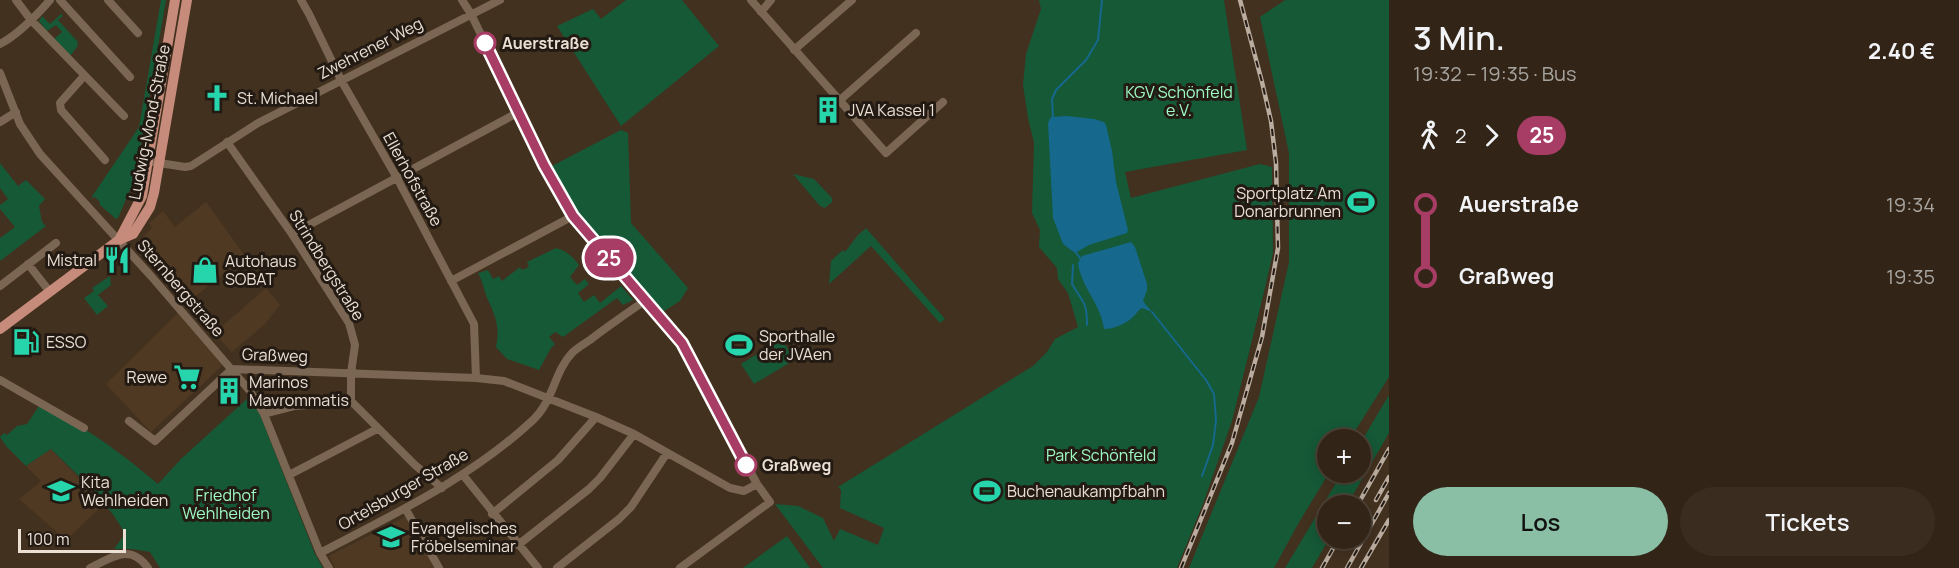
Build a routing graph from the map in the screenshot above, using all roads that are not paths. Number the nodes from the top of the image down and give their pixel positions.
1 (16, 0) edge
2 (50, 0) edge
3 (60, 0) edge
4 (108, 0) edge
5 (175, 0) edge
6 (187, 0) edge
7 (300, 0) edge
8 (462, 0) edge
9 (500, 0) edge
10 (751, 0) edge
11 (771, 0) edge
12 (852, 0) edge
13 (761, 12) junction
14 (471, 14) junction
15 (31, 20) junction
16 (138, 33) dead end
17 (916, 33) dead end
18 (0, 44) edge
19 (794, 50) junction
20 (0, 73) edge
21 (84, 76) junction
22 (130, 77) dead end
23 (341, 80) junction
24 (839, 101) junction
25 (943, 102) dead end
26 (16, 111) junction
27 (519, 112) junction
28 (124, 116) dead end
29 (0, 122) edge
30 (227, 142) junction
31 (105, 160) dead end
32 (148, 161) junction
33 (160, 163) junction
34 (397, 178) junction
35 (573, 216) junction
36 (292, 234) junction
37 (119, 240) junction
38 (56, 243) dead end
39 (28, 264) junction
40 (451, 281) junction
41 (0, 286) edge
42 (50, 292) junction
43 (646, 300) junction
44 (0, 329) edge
45 (232, 369) junction
46 (351, 373) junction
47 (476, 378) junction
48 (0, 380) edge
49 (549, 399) junction
50 (351, 401) junction
51 (264, 414) junction
52 (596, 417) junction
53 (129, 421) dead end
54 (84, 428) dead end
55 (377, 429) junction
56 (634, 434) junction
57 (668, 453) junction
58 (289, 475) junction
59 (463, 475) junction
60 (757, 484) junction
61 (442, 488) junction
62 (405, 508) junction
63 (492, 514) junction
64 (518, 545) junction
65 (320, 553) junction
66 (90, 568) edge
67 (148, 568) edge
68 (329, 568) edge
69 (439, 568) edge
70 (538, 568) edge
71 (557, 568) edge
72 (680, 568) edge

1 - 15 street
2 - 15 street
3 - 22 street
4 - 16 street
5 - 32 main road, Ludwig-Mond-Straße
6 - 33 main road, Ludwig-Mond-Straße
7 - 23 street, Ellerhofstraße
8 - 14 street
9 - 14 street, Zwehrener Weg
10 - 13 street
11 - 13 street
12 - 19 street
13 - 19 street
14 - 23 street, Zwehrener Weg
14 - 27 street
15 - 18 street
15 - 21 street
17 - 24 street
19 - 24 street
20 - 26 street, Sternbergstraße
21 - 28 street
21 - 31 street
23 - 30 street, Zwehrener Weg
23 - 34 street, Ellerhofstraße
24 - 25 street
26 - 29 street
26 - 37 street, Sternbergstraße
27 - 34 street
27 - 35 street
30 - 33 street, Zwehrener Weg
30 - 36 street, Strindbergstraße
32 - 33 street, Zwehrener Weg
32 - 37 main road, Ludwig-Mond-Straße
33 - 37 main road, Ludwig-Mond-Straße
34 - 36 street
34 - 40 street, Ellerhofstraße
35 - 40 street
35 - 43 street
36 - 46 street, Strindbergstraße
37 - 42 main road
37 - 45 street, Sternbergstraße
38 - 39 street
39 - 41 street
39 - 42 street
40 - 47 street, Ellerhofstraße
42 - 44 main road
43 - 49 street, Ortelsburger Straße
43 - 60 street
45 - 46 street, Graßweg
45 - 51 street, Sternbergstraße
45 - 53 street
46 - 47 street, Graßweg
46 - 50 street, Strindbergstraße
47 - 49 street, Graßweg
48 - 54 street
49 - 52 street, Graßweg
49 - 59 street, Ortelsburger Straße
50 - 51 street
50 - 55 street
51 - 58 street, Sternbergstraße
52 - 56 street, Graßweg
52 - 63 street
55 - 58 street
55 - 61 street
56 - 57 street, Graßweg
56 - 64 street
57 - 60 street, Graßweg
57 - 71 street
58 - 65 street, Sternbergstraße
59 - 61 street, Ortelsburger Straße
59 - 63 street
60 - 72 street
61 - 62 street, Ortelsburger Straße
62 - 65 street, Ortelsburger Straße
62 - 69 street
63 - 64 street
64 - 70 street
65 - 68 street, Sternbergstraße
66 - 67 street

